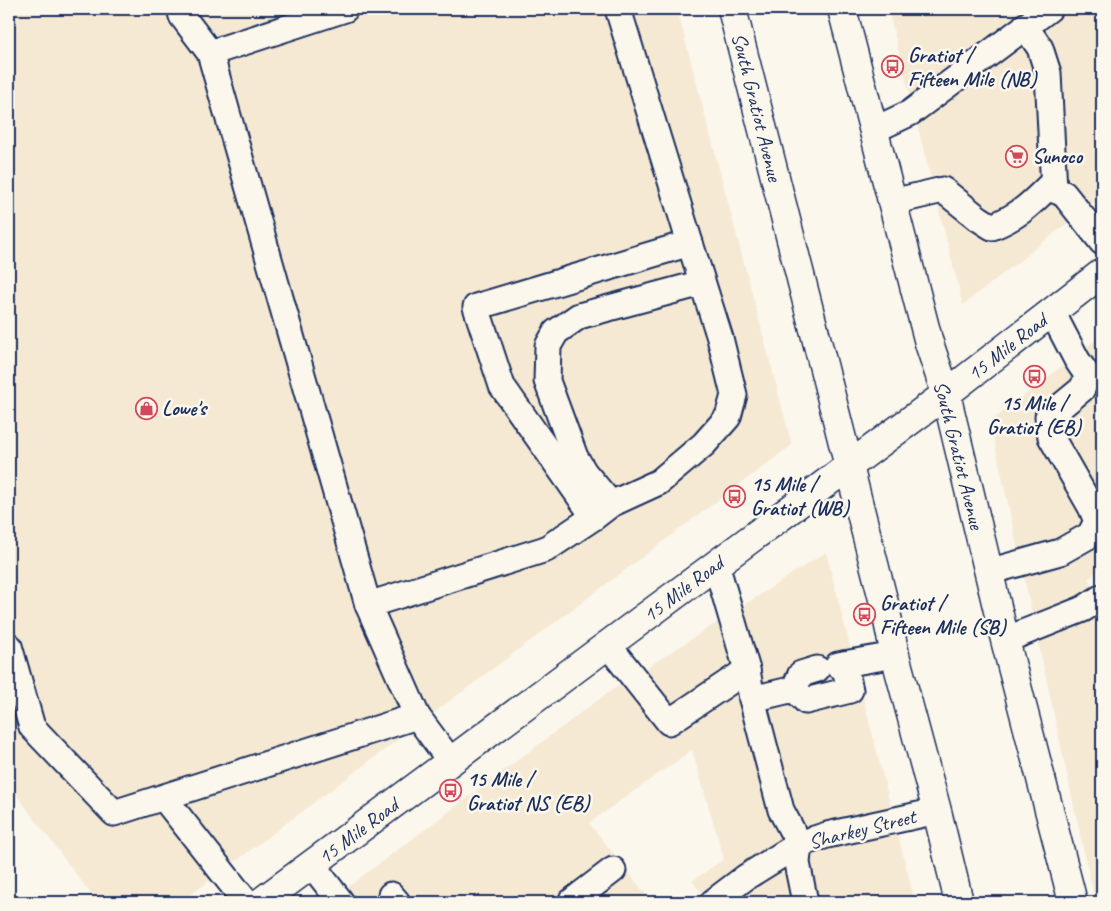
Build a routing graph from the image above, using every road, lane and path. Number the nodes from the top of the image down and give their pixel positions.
1 (180, 9) edge
2 (345, 9) edge
3 (618, 9) edge
4 (732, 9) edge
5 (842, 9) edge
6 (1049, 9) edge
7 (1025, 26) junction
8 (210, 53) junction
9 (874, 130) junction
10 (1054, 190) junction
11 (892, 202) junction
12 (1102, 242) edge
13 (690, 243) junction
14 (1102, 273) edge
15 (702, 283) junction
16 (1052, 312) junction
17 (946, 394) junction
18 (848, 466) junction
19 (603, 510) junction
20 (716, 564) junction
21 (988, 572) junction
22 (1102, 597) edge
23 (368, 605) junction
24 (1004, 640) junction
25 (608, 645) junction
26 (9, 646) edge
27 (895, 654) junction
28 (833, 666) junction
29 (747, 670) junction
30 (794, 689) junction
31 (752, 699) junction
32 (417, 716) junction
33 (451, 762) junction
34 (164, 798) junction
35 (937, 811) junction
36 (799, 844) junction
37 (312, 865) junction
38 (614, 870) dead end
39 (246, 902) edge
40 (261, 902) edge
41 (341, 902) edge
42 (571, 902) edge
43 (714, 902) edge
44 (805, 902) edge
45 (959, 902) edge
46 (1073, 902) edge

1 - 8 street
2 - 8 street
3 - 13 street
4 - 18 main road, South Gratiot Avenue
5 - 9 main road, South Gratiot Avenue
6 - 7 street
7 - 9 street
7 - 10 street
8 - 23 street
9 - 11 main road, South Gratiot Avenue
10 - 11 street
10 - 12 street
11 - 17 main road, South Gratiot Avenue
13 - 15 street
13 - 19 street
14 - 16 main road, 15 Mile Road
15 - 19 street
15 - 19 street
16 - 17 main road, 15 Mile Road
16 - 21 street
17 - 18 main road, 15 Mile Road
17 - 21 main road, South Gratiot Avenue
18 - 20 main road, 15 Mile Road
18 - 27 main road, South Gratiot Avenue
19 - 23 street
20 - 25 main road, 15 Mile Road
20 - 29 street
21 - 24 main road, South Gratiot Avenue
22 - 24 street
23 - 32 street
24 - 46 main road, South Gratiot Avenue
25 - 29 street
25 - 33 main road, 15 Mile Road
26 - 34 street
27 - 28 street
27 - 35 main road, South Gratiot Avenue
28 - 30 street
28 - 30 street
29 - 31 street
30 - 31 street
31 - 36 street
32 - 33 street
32 - 34 street
33 - 37 main road, 15 Mile Road
34 - 39 street
35 - 36 street, Sharkey Street
35 - 45 main road, South Gratiot Avenue
36 - 43 street, Sharkey Street
36 - 44 street
37 - 40 main road, 15 Mile Road
37 - 41 street
38 - 42 street

